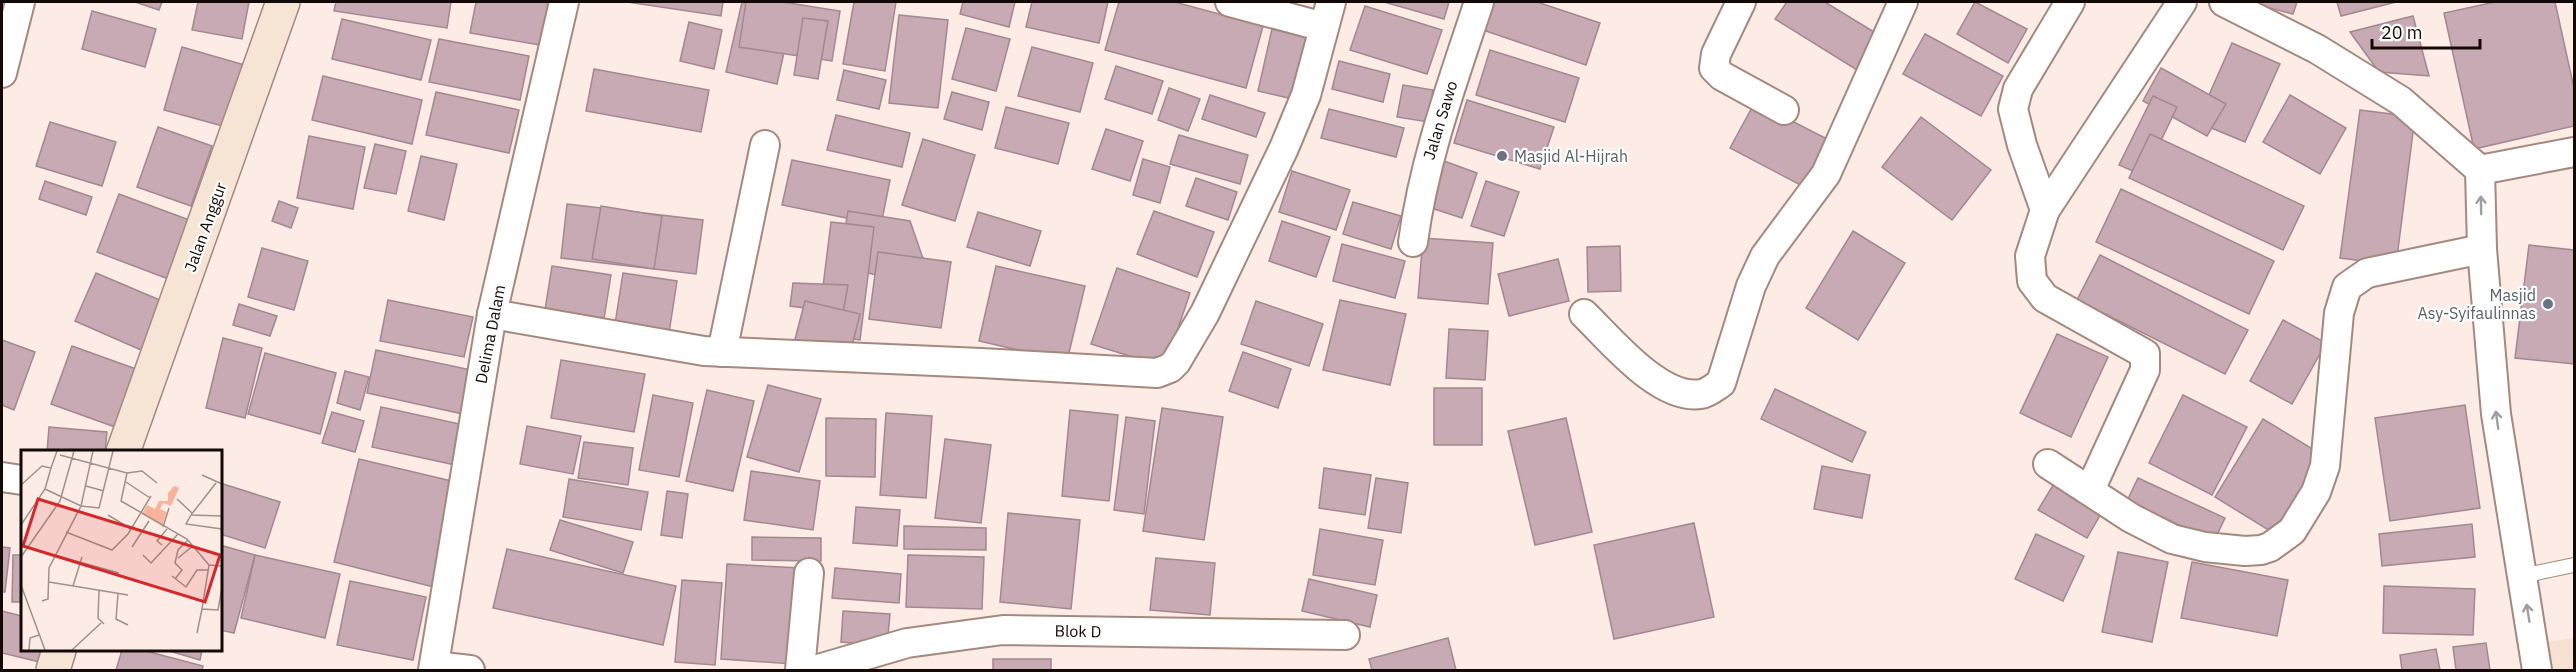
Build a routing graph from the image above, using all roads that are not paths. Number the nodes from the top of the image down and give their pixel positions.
1 (20, 2) edge
2 (284, 2) edge
3 (564, 2) edge
4 (1230, 2) edge
5 (1479, 2) edge
6 (1741, 2) edge
7 (1903, 2) edge
8 (2070, 2) edge
9 (2181, 2) edge
10 (2224, 2) edge
11 (1328, 14) edge
12 (2, 73) edge
13 (1785, 110) dead end
14 (765, 145) dead end
15 (2574, 152) edge
16 (2480, 170) junction
17 (2045, 210) junction
18 (1413, 242) dead end
19 (2482, 249) junction
20 (492, 314) junction
21 (1584, 314) dead end
22 (722, 352) junction
23 (124, 450) edge
24 (2048, 464) dead end
25 (2, 477) edge
26 (21, 480) edge
27 (2090, 490) junction
28 (2574, 566) edge
29 (809, 573) dead end
30 (2522, 576) junction
31 (1346, 635) dead end
32 (59, 651) edge
33 (434, 668) edge
34 (53, 670) edge
35 (470, 670) edge
36 (800, 670) edge
37 (815, 670) edge
38 (2537, 670) edge

1 - 12 street
2 - 23 street, Jalan Anggur
3 - 20 street, Delima Dalam
4 - 11 street
5 - 18 street, Jalan Sawo
6 - 13 street
7 - 21 street
8 - 17 street
9 - 17 street
10 - 16 street
11 - 22 street
14 - 22 street
15 - 16 street
19 -> 16 street
17 - 27 street
19 - 27 street
30 -> 19 street
20 - 22 street
20 - 33 street, Delima Dalam
24 - 27 street
25 - 26 street
28 - 30 lane
29 - 36 street
38 -> 30 street
31 - 37 street, Blok D
32 - 34 street
33 - 35 street

